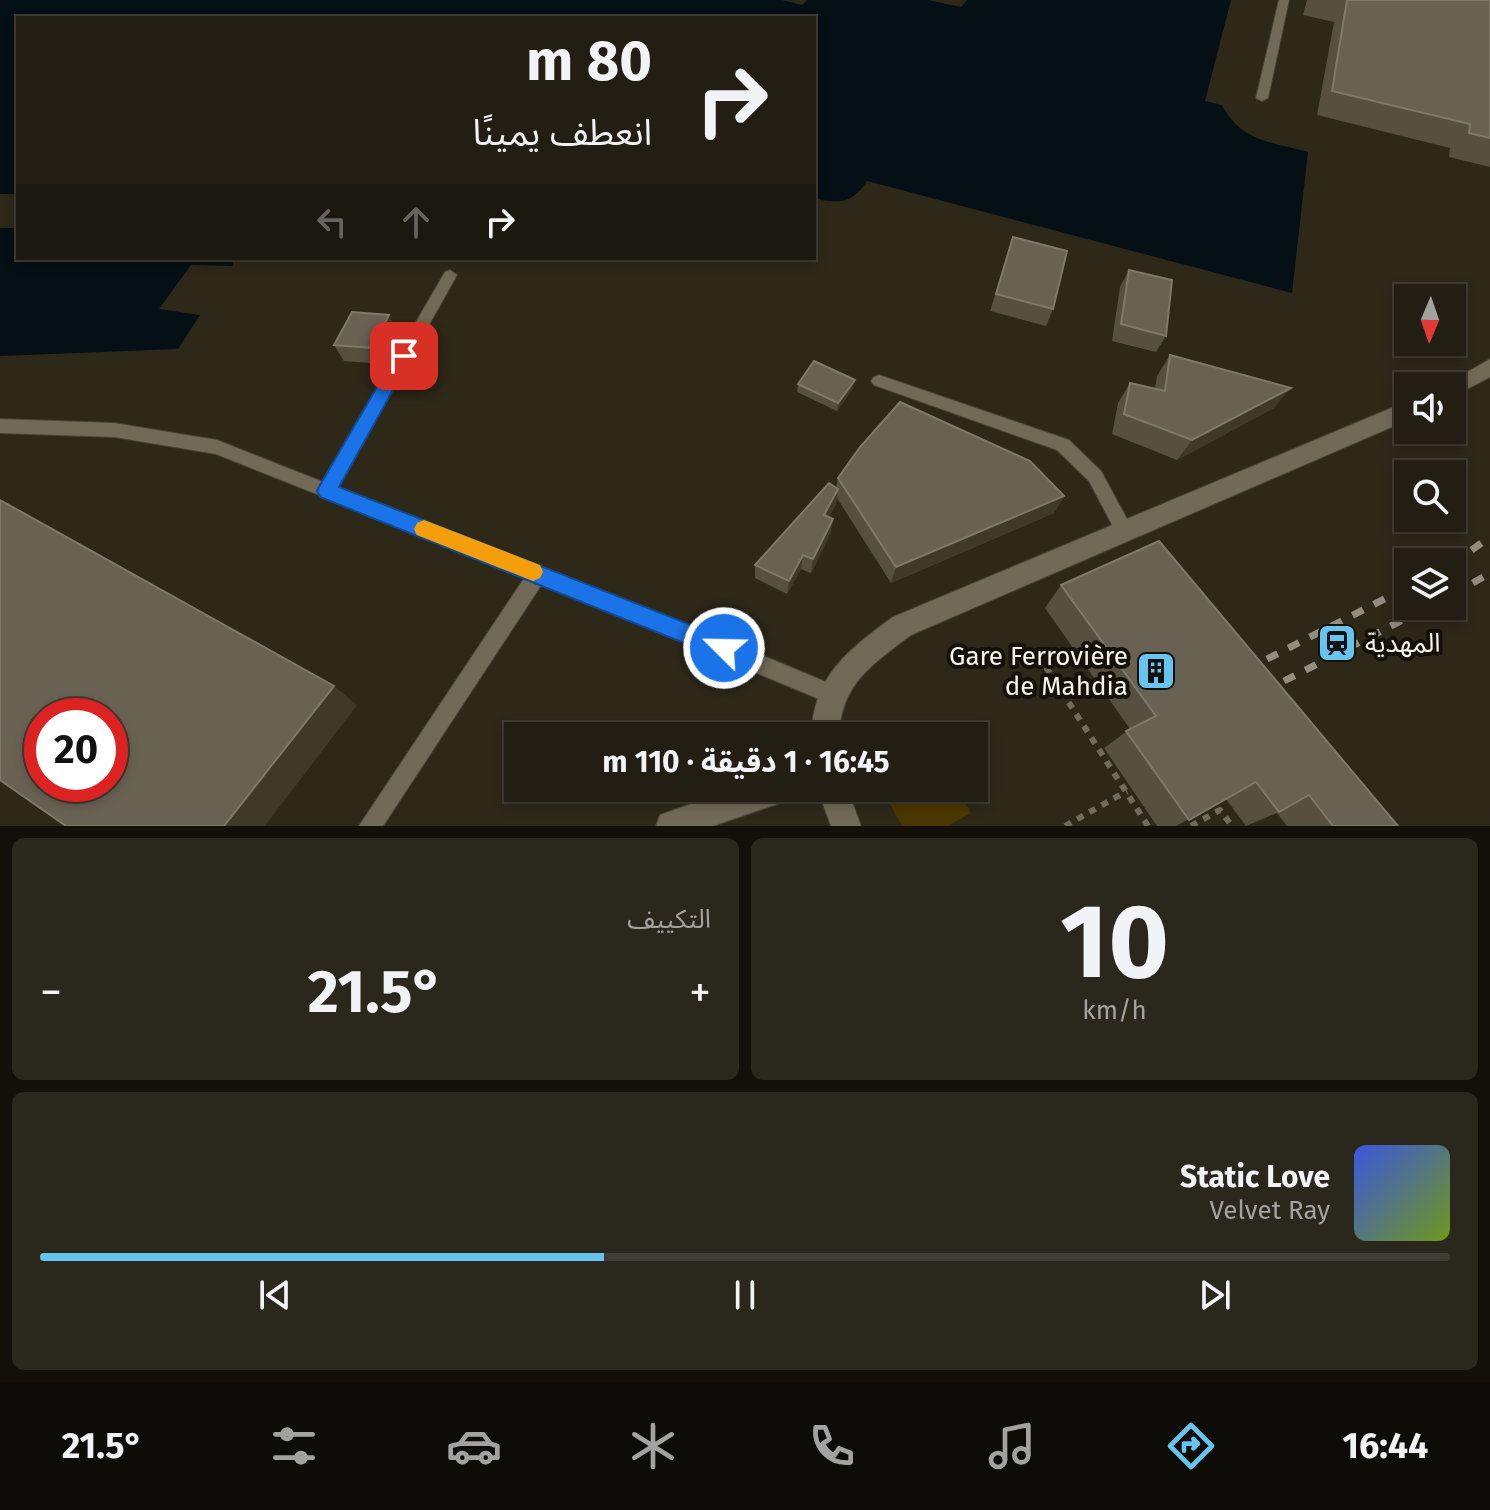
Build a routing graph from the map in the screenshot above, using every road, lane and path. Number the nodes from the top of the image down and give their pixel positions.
1 (1284, 0) edge
2 (1262, 98) dead end
3 (450, 275) dead end
4 (1490, 367) edge
5 (879, 381) dead end
6 (1466, 381) edge
7 (1394, 416) edge
8 (0, 426) edge
9 (327, 491) junction
10 (1124, 530) junction
11 (538, 574) junction
12 (1046, 667) dead end
13 (831, 694) junction
14 (827, 722) edge
15 (1128, 790) junction
16 (737, 802) edge
17 (837, 802) edge
18 (370, 826) edge
19 (671, 826) edge
20 (846, 826) edge
21 (1065, 826) edge
22 (1148, 826) edge
23 (1191, 826) edge
24 (1232, 826) edge

1 - 2 lane
3 - 9 lane
4 - 6 street
5 - 10 lane
7 - 10 street
8 - 9 lane
9 - 11 lane
10 - 13 street
11 - 13 lane
11 - 18 lane
12 - 15 path
13 - 14 street
15 - 21 path
15 - 22 path
16 - 19 street
17 - 20 street
23 - 24 path

